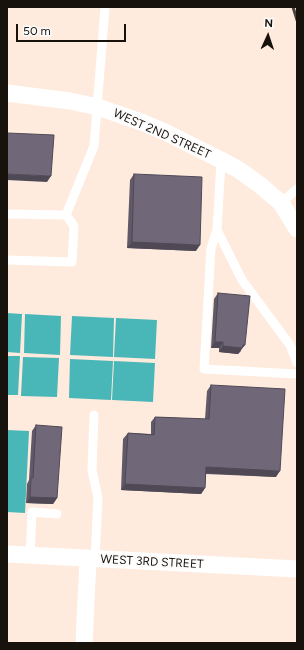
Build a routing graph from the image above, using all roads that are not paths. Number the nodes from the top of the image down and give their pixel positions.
1 (105, 7) edge
2 (7, 93) edge
3 (98, 107) junction
4 (221, 160) junction
5 (297, 189) edge
6 (281, 203) junction
7 (7, 214) edge
8 (66, 215) junction
9 (297, 228) edge
10 (217, 230) junction
11 (7, 260) edge
12 (297, 363) edge
13 (297, 374) edge
14 (94, 415) dead end
15 (57, 514) dead end
16 (7, 554) edge
17 (30, 556) junction
18 (92, 559) junction
19 (297, 569) edge
20 (84, 643) edge

1 - 3 lane
2 - 3 street, WEST 2ND STREET
3 - 4 street, WEST 2ND STREET
3 - 8 lane
4 - 6 street, WEST 2ND STREET
4 - 10 lane
5 - 6 lane
6 - 9 street, WEST 2ND STREET
7 - 8 lane
8 - 11 lane
10 - 12 lane
10 - 13 lane
14 - 18 lane
15 - 17 lane
16 - 17 street, WEST 3RD STREET
17 - 18 street, WEST 3RD STREET
18 - 19 street, WEST 3RD STREET
18 - 20 street

